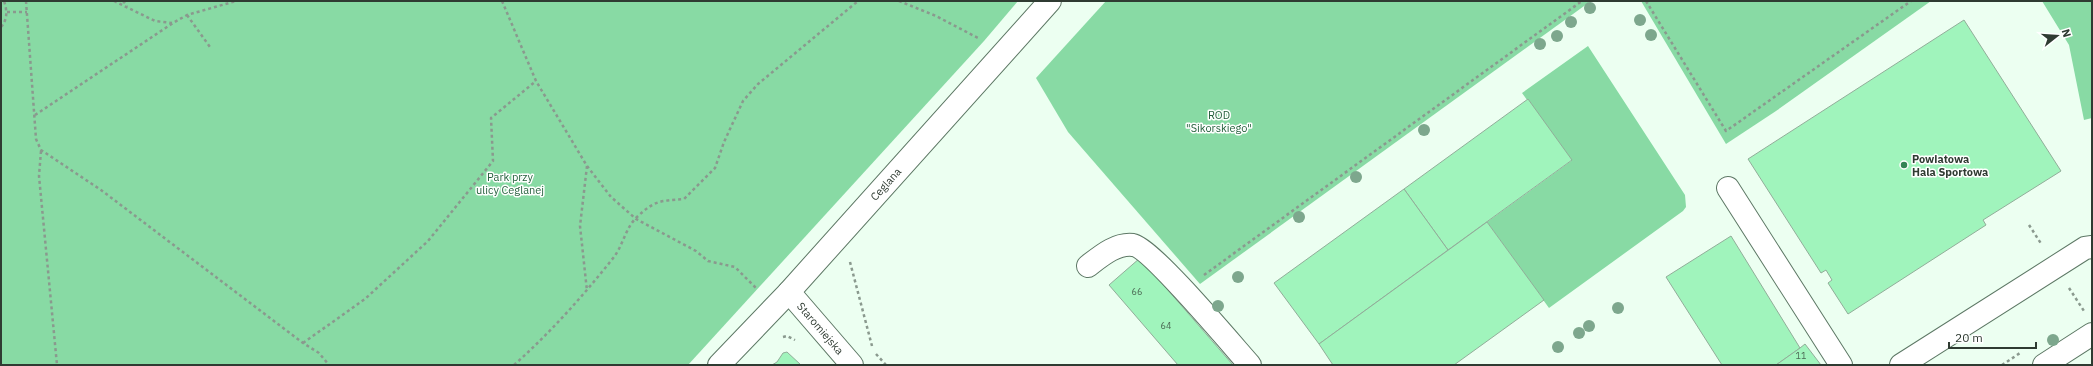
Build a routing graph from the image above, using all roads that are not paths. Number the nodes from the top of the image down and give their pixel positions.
1 (1050, 1) edge
2 (1728, 188) dead end
3 (2092, 247) edge
4 (1088, 266) dead end
5 (789, 292) junction
6 (2092, 334) edge
7 (719, 365) edge
8 (852, 365) edge
9 (1250, 365) edge
10 (1841, 365) edge
11 (1901, 365) edge
12 (2044, 365) edge

1 - 5 street, Ceglana
2 - 10 street
3 - 11 street
4 - 9 street
5 - 7 street, Ceglana
5 - 8 street, Staromiejska
6 - 12 street

